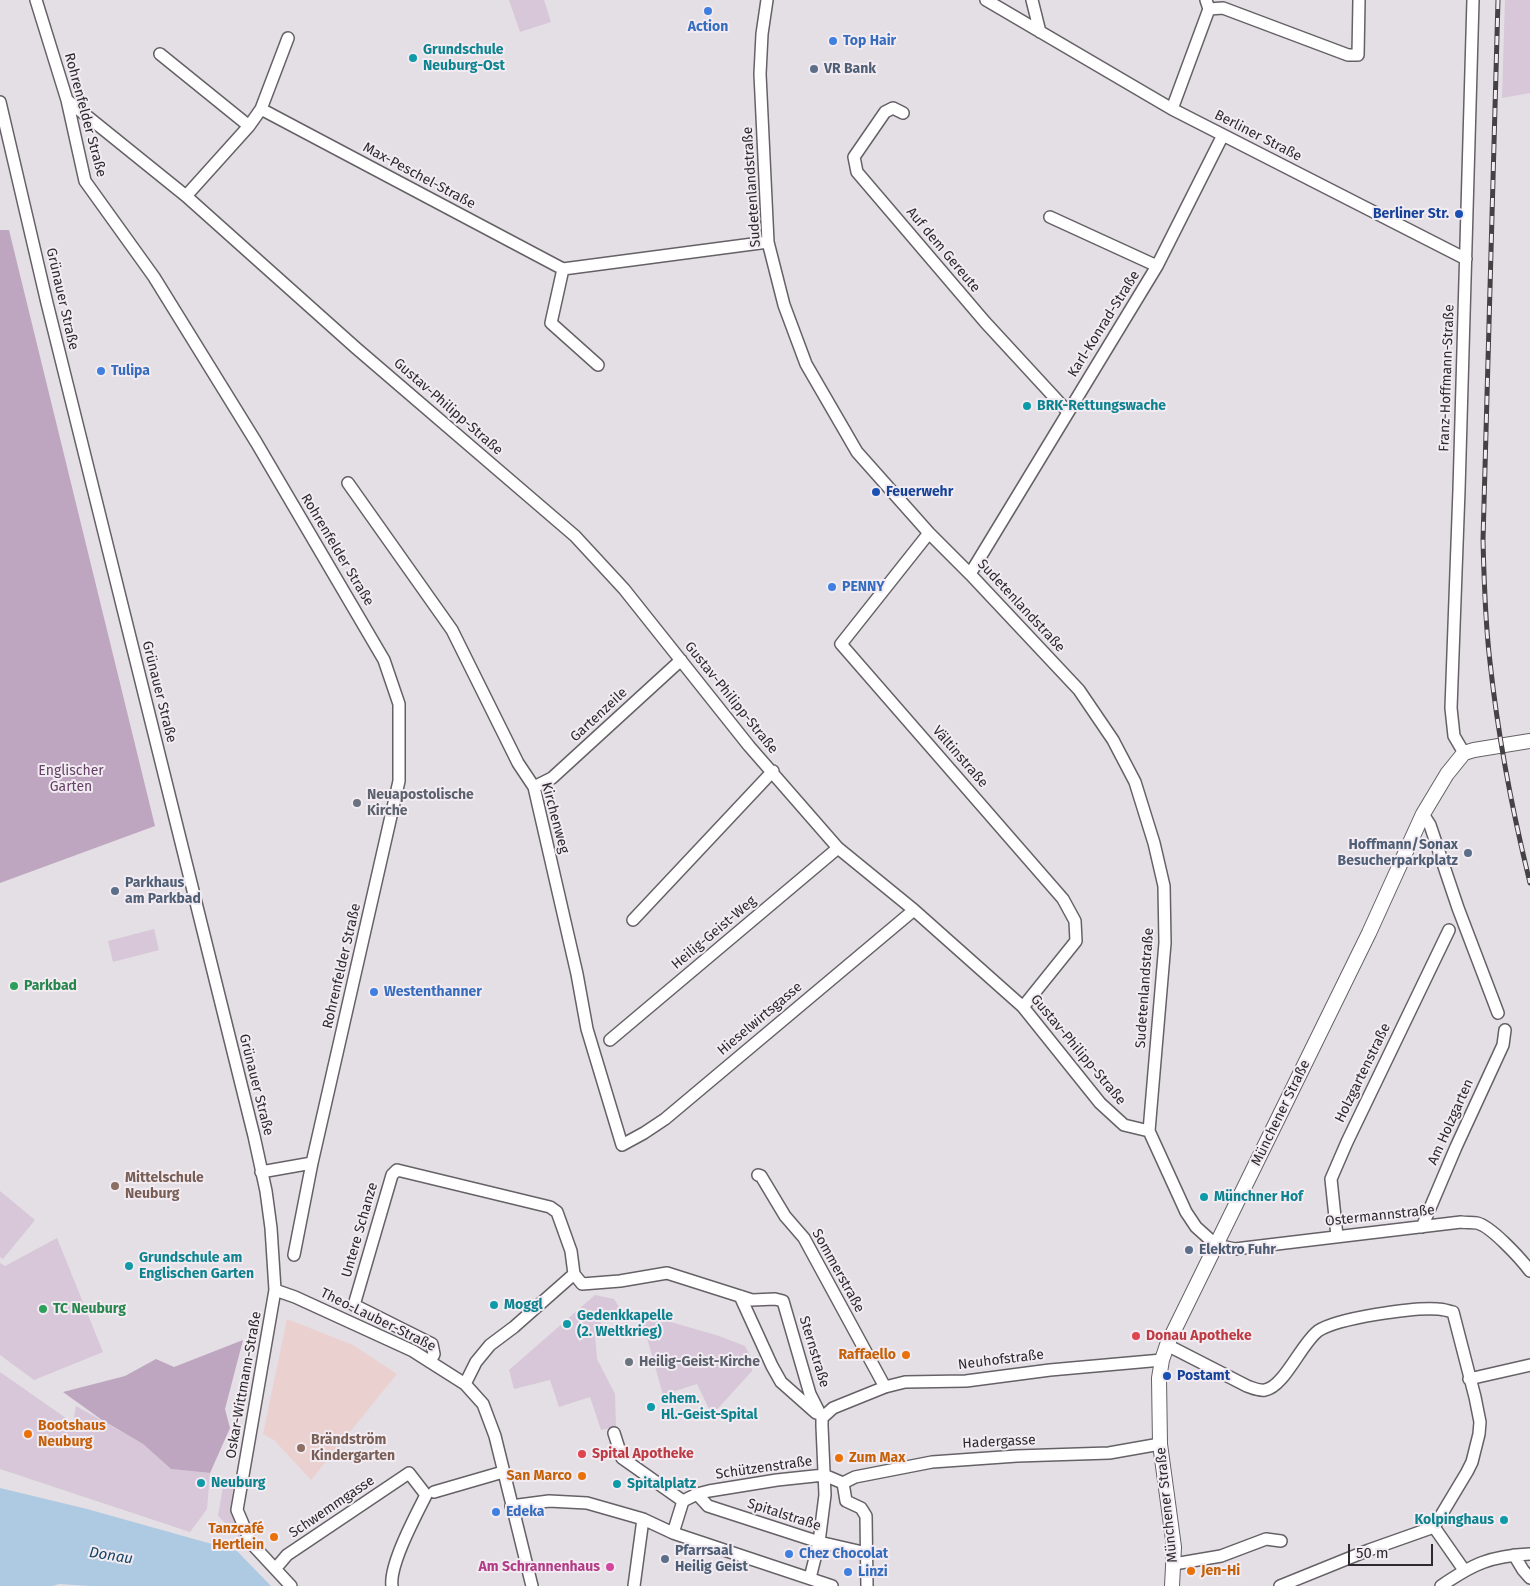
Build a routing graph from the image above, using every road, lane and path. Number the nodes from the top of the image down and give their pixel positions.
1 (36, 0) edge
2 (767, 0) edge
3 (986, 0) edge
4 (1032, 0) edge
5 (1359, 0) edge
6 (1473, 0) edge
7 (1208, 4) edge
8 (1040, 32) junction
9 (288, 38) dead end
10 (160, 54) dead end
11 (67, 100) junction
12 (0, 102) edge
13 (261, 109) junction
14 (1172, 109) junction
15 (903, 113) dead end
16 (2, 118) edge
17 (249, 126) junction
18 (1223, 135) junction
19 (186, 196) junction
20 (1050, 217) dead end
21 (768, 242) junction
22 (1466, 259) junction
23 (1157, 266) junction
24 (563, 269) junction
25 (598, 364) dead end
26 (1068, 412) junction
27 (348, 483) dead end
28 (929, 533) junction
29 (970, 574) junction
30 (681, 660) junction
31 (1530, 741) edge
32 (1464, 753) junction
33 (773, 772) junction
34 (534, 787) junction
35 (1423, 814) junction
36 (838, 848) junction
37 (914, 910) junction
38 (632, 920) dead end
39 (1449, 930) dead end
40 (1024, 1007) junction
41 (1498, 1013) dead end
42 (1505, 1030) dead end
43 (610, 1040) dead end
44 (1149, 1131) junction
45 (622, 1145) joint
46 (312, 1163) junction
47 (261, 1172) junction
48 (758, 1175) dead end
49 (1422, 1227) junction
50 (1337, 1236) junction
51 (1216, 1245) junction
52 (294, 1255) dead end
53 (1530, 1271) edge
54 (574, 1274) junction
55 (275, 1290) junction
56 (740, 1296) junction
57 (1167, 1345) junction
58 (1162, 1360) junction
59 (430, 1362) junction
60 (1530, 1365) edge
61 (1469, 1379) junction
62 (465, 1384) junction
63 (885, 1387) junction
64 (822, 1418) junction
65 (614, 1433) dead end
66 (1160, 1444) junction
67 (503, 1472) junction
68 (824, 1475) junction
69 (843, 1483) junction
70 (430, 1494) junction
71 (697, 1494) junction
72 (683, 1501) junction
73 (511, 1506) junction
74 (643, 1519) junction
75 (1434, 1527) junction
76 (673, 1533) junction
77 (1281, 1541) dead end
78 (819, 1542) junction
79 (867, 1553) junction
80 (1530, 1554) edge
81 (1514, 1555) junction
82 (1174, 1564) junction
83 (276, 1568) junction
84 (1464, 1570) junction
85 (810, 1578) junction
86 (1530, 1578) edge
87 (291, 1586) edge
88 (392, 1586) edge
89 (532, 1586) edge
90 (634, 1586) edge
91 (832, 1586) edge
92 (866, 1586) edge
93 (1172, 1586) edge
94 (1280, 1586) edge
95 (1441, 1586) edge

1 - 11 street, Rohrenfelder Straße
2 - 21 street, Sudetenlandstraße
3 - 8 street, Berliner Straße
4 - 8 street
5 - 7 street
6 - 22 street, Franz-Hoffmann-Straße
7 - 14 street
8 - 14 street, Berliner Straße
9 - 13 street
10 - 17 street
11 - 19 street, Gustav-Philipp-Straße
11 - 46 street, Rohrenfelder Straße
12 - 16 street, Grünauer Straße
13 - 17 street
13 - 24 street, Max-Peschel-Straße
14 - 18 street, Berliner Straße
15 - 26 street, Auf dem Gereute
16 - 47 street, Grünauer Straße
17 - 19 street
18 - 22 street, Berliner Straße
18 - 23 street, Karl-Konrad-Straße
19 - 30 street, Gustav-Philipp-Straße
20 - 23 street
21 - 24 street
21 - 28 street, Sudetenlandstraße
22 - 32 street, Franz-Hoffmann-Straße
23 - 26 street, Karl-Konrad-Straße
24 - 25 street
26 - 29 street, Karl-Konrad-Straße
27 - 34 street, Kirchenweg
28 - 29 street, Sudetenlandstraße
28 - 40 street, Vältinstraße
29 - 44 street, Sudetenlandstraße
30 - 33 street, Gustav-Philipp-Straße
30 - 34 street, Gartenzeile
31 - 32 main road
32 - 35 main road, Münchener Straße
33 - 36 street, Gustav-Philipp-Straße
33 - 38 street, Gustav-Philipp-Straße
34 - 45 street, Kirchenweg
35 - 41 street
35 - 51 main road, Münchener Straße
36 - 37 street, Gustav-Philipp-Straße
36 - 43 street, Heilig-Geist-Weg
37 - 40 street, Gustav-Philipp-Straße
37 - 45 street, Hieselwirtsgasse
39 - 50 street, Holzgartenstraße
40 - 44 street, Gustav-Philipp-Straße
42 - 49 street, Am Holzgarten
44 - 51 street, Sudetenlandstraße
46 - 47 street
46 - 52 street, Rohrenfelder Straße
47 - 55 street, Grünauer Straße
48 - 63 street, Sommerstraße
49 - 50 street, Ostermannstraße
49 - 53 street, Ostermannstraße
50 - 51 street, Ostermannstraße
51 - 57 main road, Münchener Straße
54 - 56 street
54 - 59 street, Untere Schanze
54 - 62 street
55 - 59 street, Theo-Lauber-Straße
55 - 83 street, Oskar-Wittmann-Straße
56 - 64 street
56 - 64 street, Sternstraße
57 - 58 main road, Münchener Straße
57 - 61 street
58 - 63 street, Neuhofstraße
58 - 66 main road, Münchener Straße
59 - 62 street, Theo-Lauber-Straße
60 - 61 street
61 - 75 street
62 - 67 street, Theo-Lauber-Straße
63 - 64 street, Neuhofstraße
64 - 68 street
65 - 72 street
66 - 69 street, Hadergasse
66 - 82 main road, Münchener Straße
67 - 70 street
67 - 73 street, Theo-Lauber-Straße
68 - 69 street
68 - 71 street, Schützenstraße
68 - 78 street
69 - 79 street
70 - 83 street, Schwemmgasse
70 - 88 street
71 - 72 street, Schützenstraße
71 - 78 street, Spitalstraße
72 - 76 street
73 - 74 street
73 - 89 street, Theo-Lauber-Straße
74 - 76 street
74 - 90 street
75 - 84 street
75 - 94 street
76 - 85 street
77 - 82 street
78 - 79 street, Spitalstraße
78 - 85 street
79 - 92 street
80 - 81 street
81 - 84 street
81 - 86 street
82 - 93 main road, Münchener Straße
83 - 87 street, Oskar-Wittmann-Straße
84 - 95 street
85 - 91 street

